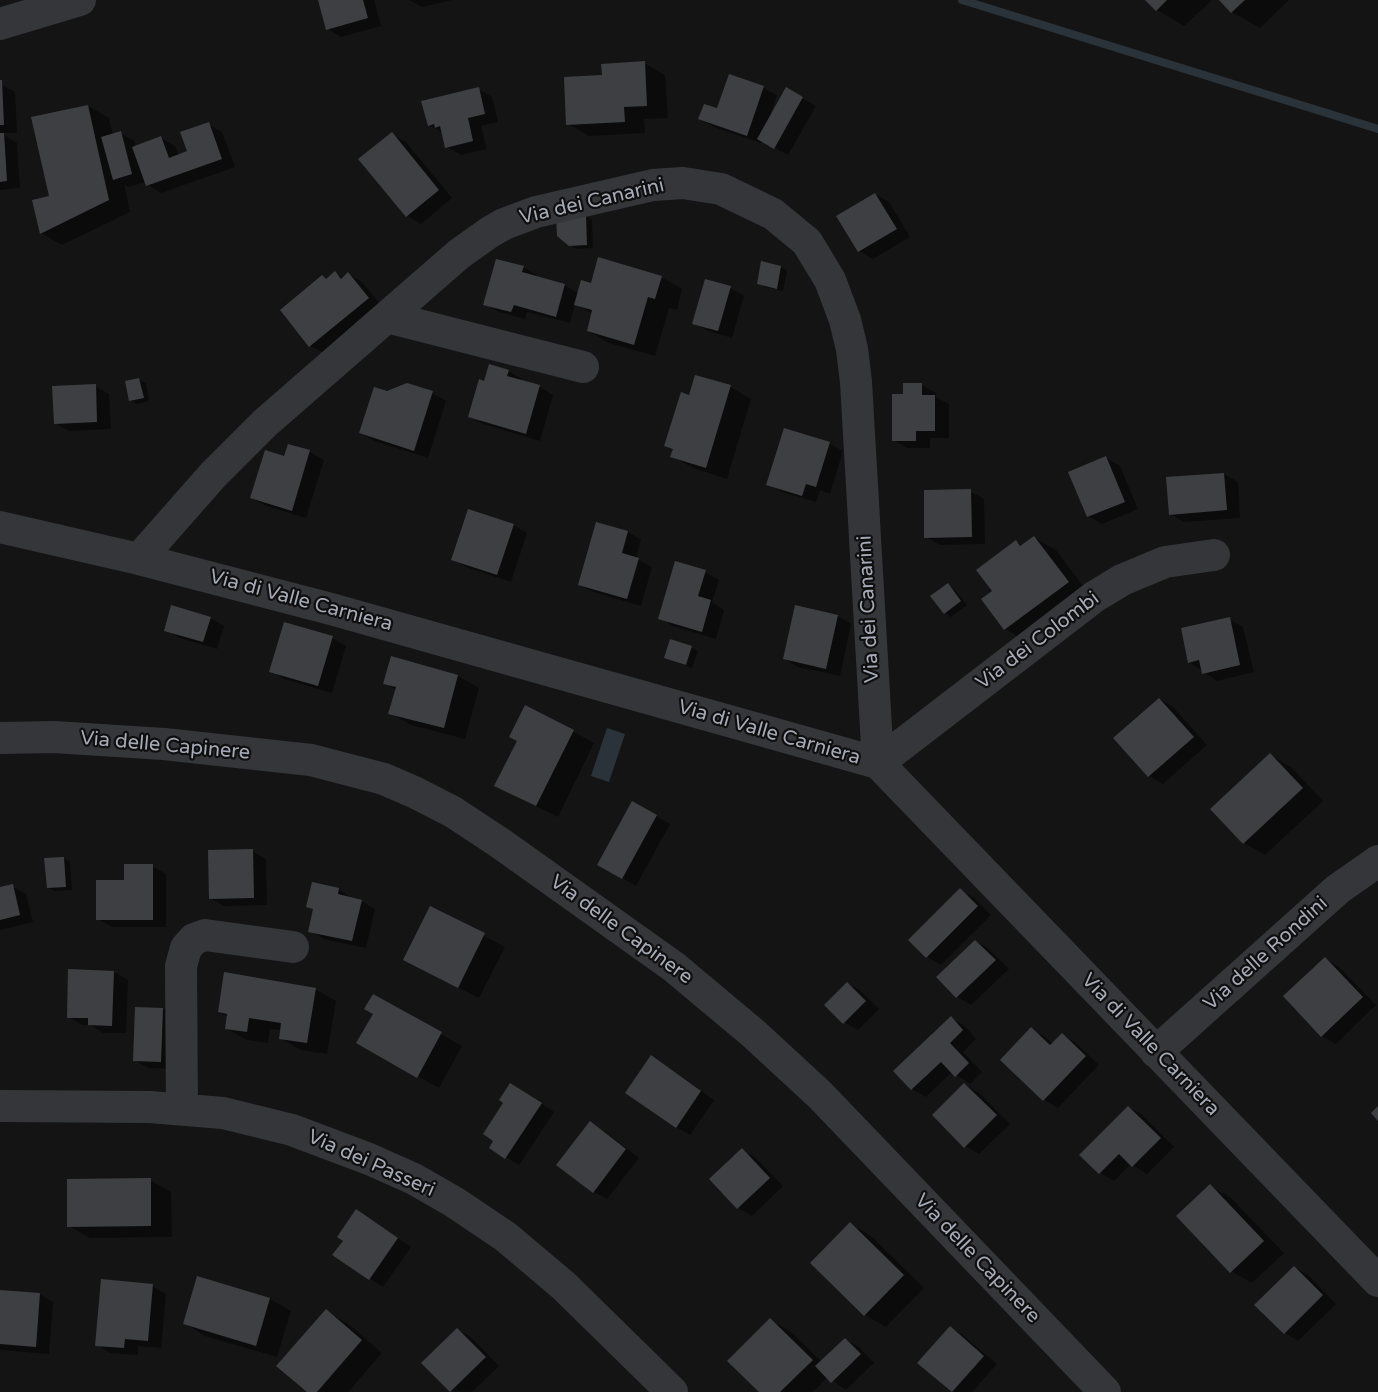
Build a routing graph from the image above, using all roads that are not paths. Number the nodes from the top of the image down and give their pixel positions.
1 (80, 0) edge
2 (0, 24) edge
3 (387, 317) junction
4 (584, 367) dead end
5 (0, 527) edge
6 (1214, 555) dead end
7 (139, 559) junction
8 (0, 738) edge
9 (878, 764) junction
10 (1378, 861) edge
11 (293, 947) dead end
12 (1156, 1052) junction
13 (0, 1106) edge
14 (182, 1108) junction
15 (1378, 1281) edge
16 (672, 1392) edge
17 (1105, 1392) edge

1 - 2 street
3 - 4 street
3 - 7 street, Via dei Canarini
3 - 9 street, Via dei Canarini
5 - 7 street, Via di Valle Carniera
6 - 9 street, Via dei Colombi
7 - 9 street, Via di Valle Carniera
8 - 17 street, Via delle Capinere
9 - 12 street, Via di Valle Carniera
10 - 12 street, Via delle Rondini
11 - 14 street
12 - 15 street, Via di Valle Carniera
13 - 14 street, Via dei Passeri
14 - 16 street, Via dei Passeri

